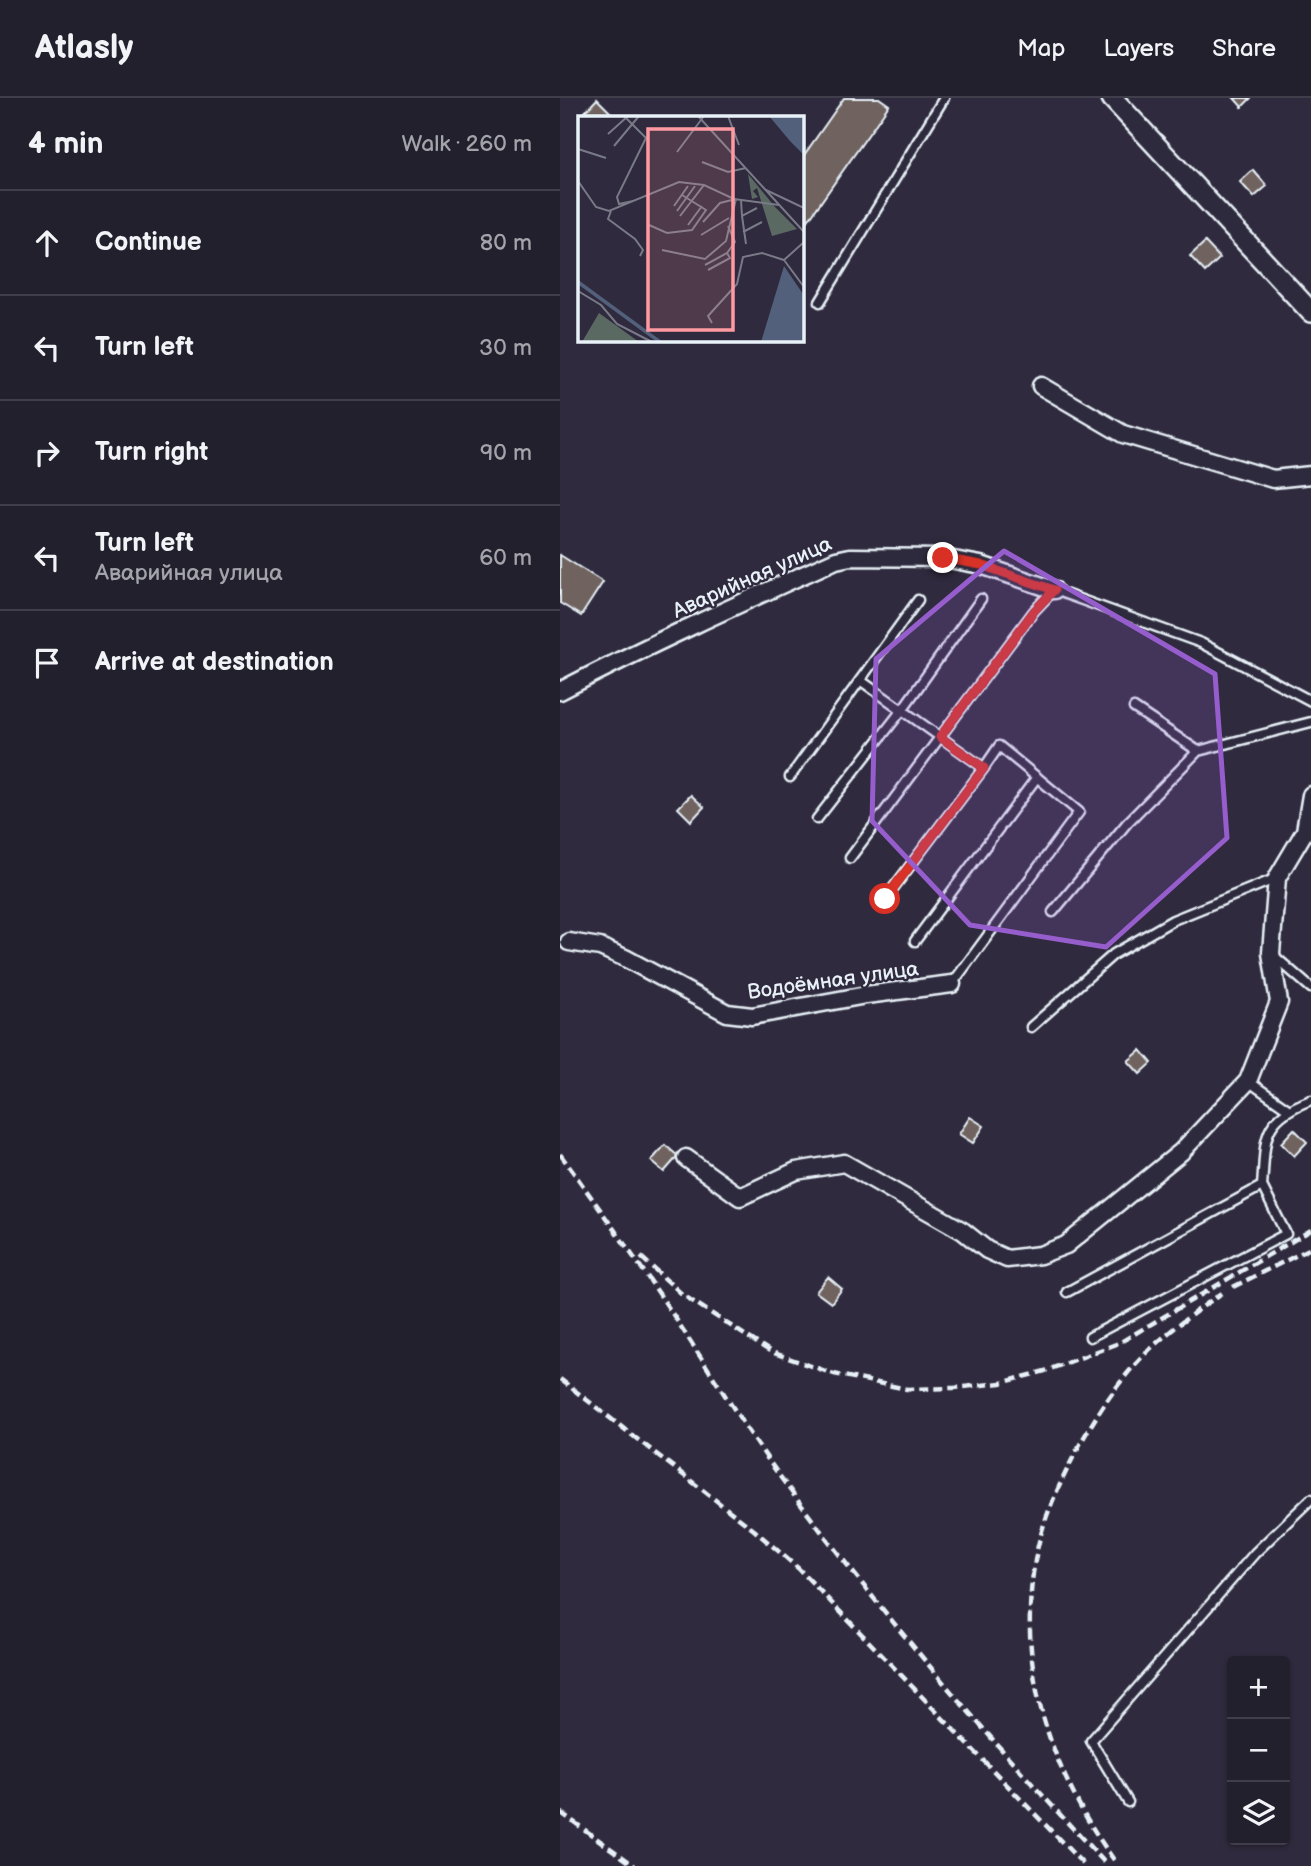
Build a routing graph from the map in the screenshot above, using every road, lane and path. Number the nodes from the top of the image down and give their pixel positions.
1 (944, 98) edge
2 (1112, 98) edge
3 (820, 302) dead end
4 (1311, 312) edge
5 (1041, 386) dead end
6 (1311, 475) edge
7 (1054, 590) junction
8 (981, 598) dead end
9 (918, 600) dead end
10 (860, 680) junction
11 (560, 691) edge
12 (1311, 701) edge
13 (1134, 708) dead end
14 (902, 710) junction
15 (1311, 722) edge
16 (940, 737) junction
17 (1198, 751) junction
18 (984, 768) junction
19 (790, 777) dead end
20 (1037, 777) junction
21 (1311, 794) edge
22 (817, 819) dead end
23 (850, 858) dead end
24 (1277, 878) junction
25 (885, 899) dead end
26 (1053, 912) dead end
27 (915, 941) dead end
28 (569, 942) dead end
29 (1271, 953) junction
30 (952, 985) joint
31 (1311, 988) edge
32 (1031, 1027) dead end
33 (1248, 1081) junction
34 (1311, 1100) edge
35 (1288, 1109) junction
36 (686, 1158) dead end
37 (1262, 1186) junction
38 (1068, 1292) dead end
39 (1090, 1337) dead end
40 (1311, 1499) edge
41 (1128, 1802) dead end

1 - 3 lane
2 - 4 street
5 - 6 street
7 - 11 street, Аварийная улица
7 - 12 lane
7 - 16 lane
8 - 14 lane
9 - 10 lane
10 - 14 lane
10 - 19 lane
13 - 17 lane
14 - 16 lane
14 - 22 lane
15 - 17 lane
16 - 18 lane
16 - 23 lane
17 - 26 lane
18 - 20 lane
18 - 25 lane
20 - 27 lane
20 - 30 lane
21 - 24 street
24 - 29 street
24 - 32 lane
28 - 30 street, Водоёмная улица
29 - 31 lane
29 - 33 street
33 - 35 lane
33 - 36 street
34 - 35 lane
35 - 37 lane
37 - 38 lane
37 - 39 lane
40 - 41 lane

